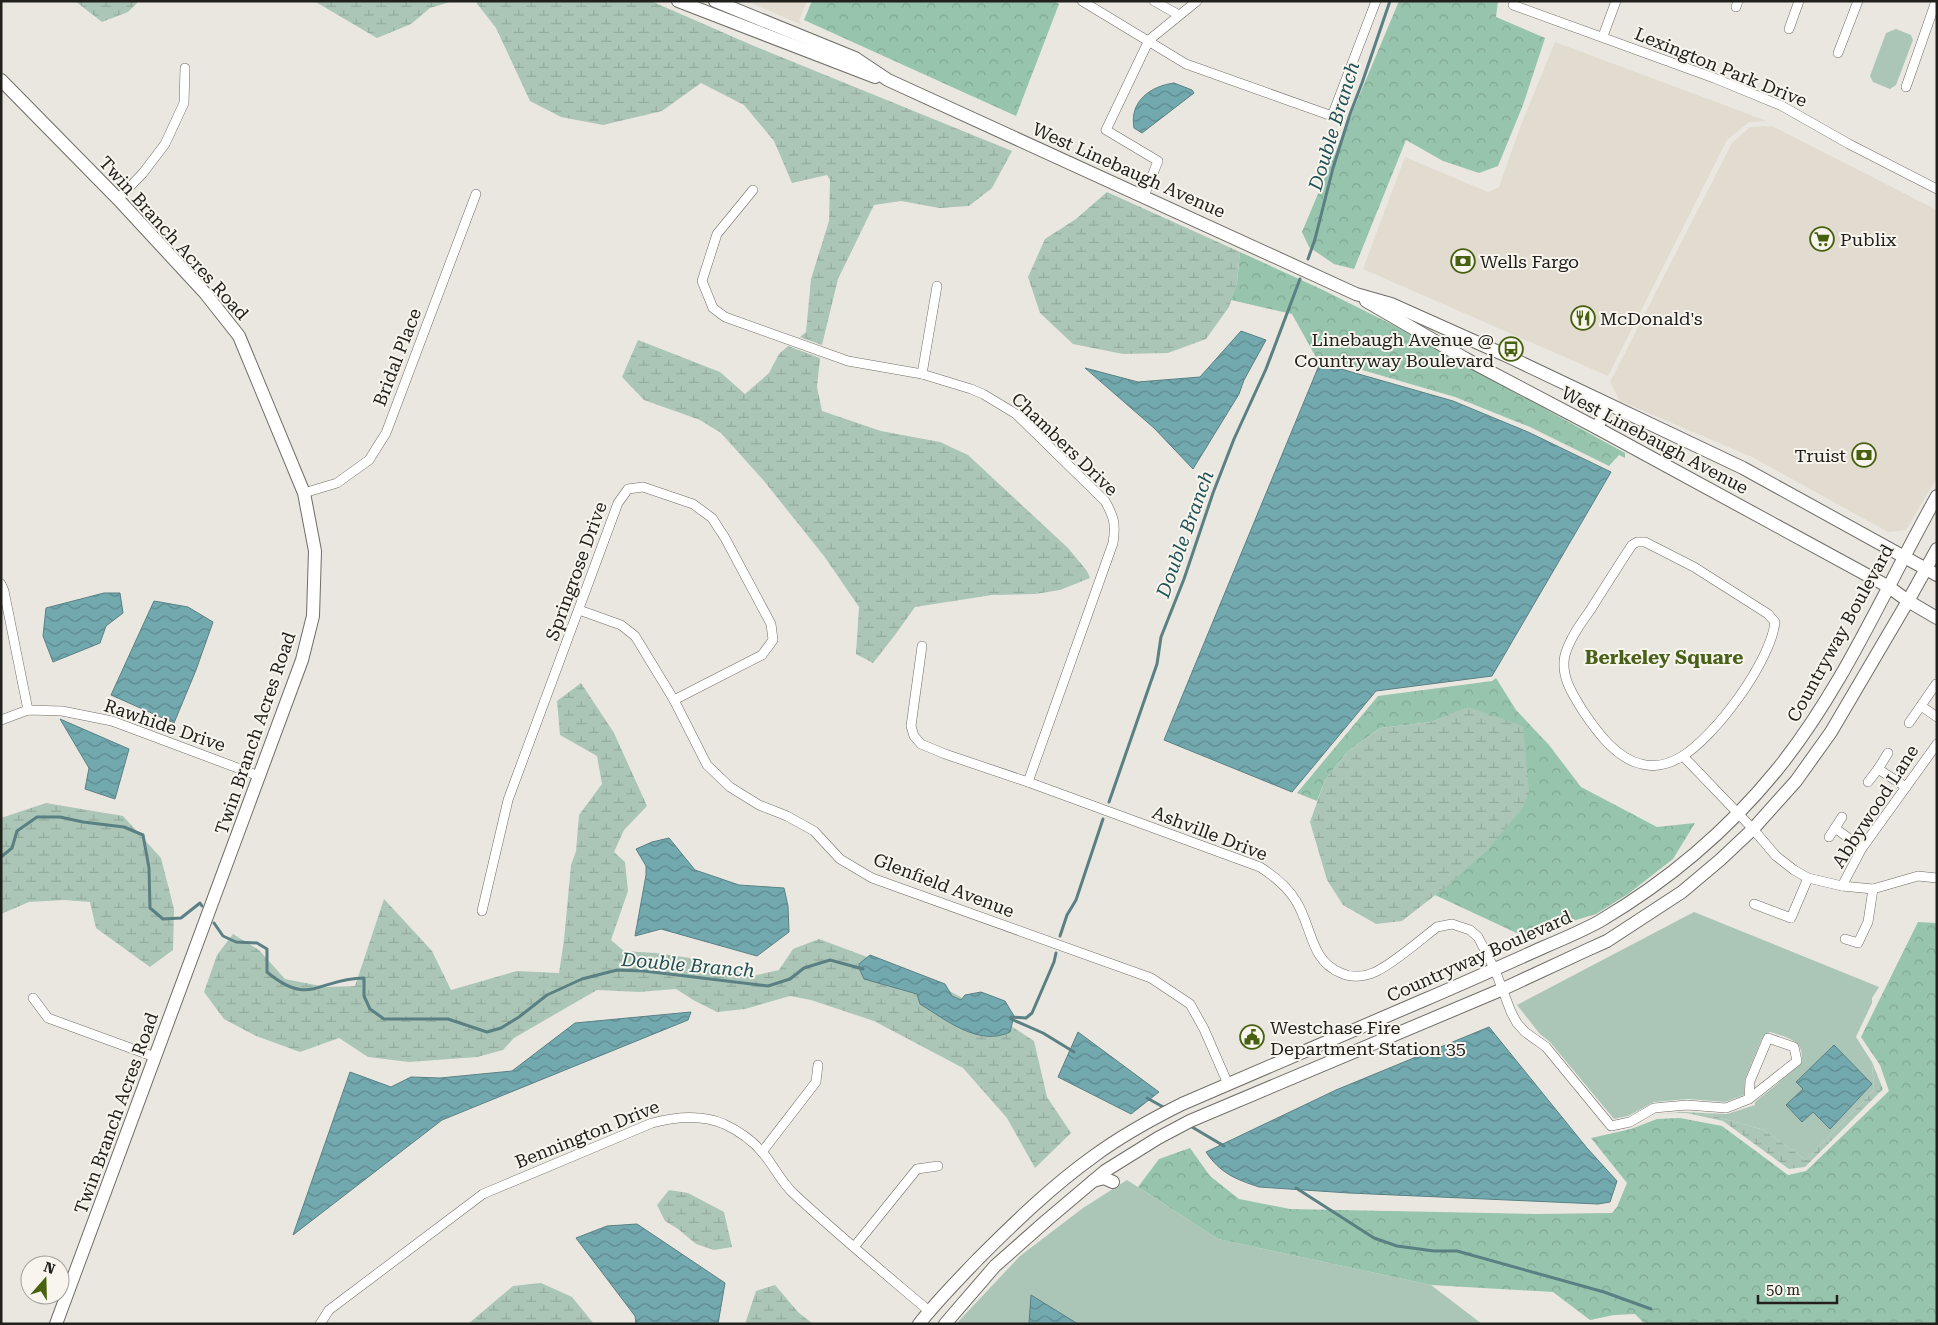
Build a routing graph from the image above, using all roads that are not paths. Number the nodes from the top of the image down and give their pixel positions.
1 (678, 1) edge
2 (715, 1) edge
3 (1082, 1) edge
4 (1154, 1) edge
5 (1197, 1) edge
6 (1376, 1) edge
7 (1616, 1) edge
8 (1799, 1) edge
9 (1858, 1) edge
10 (1936, 1) edge
11 (1513, 5) dead end
12 (737, 10) junction
13 (1179, 15) junction
14 (731, 23) junction
15 (1789, 29) dead end
16 (1603, 36) junction
17 (1149, 40) junction
18 (1838, 53) dead end
19 (185, 68) dead end
20 (1, 80) edge
21 (888, 80) junction
22 (1906, 87) dead end
23 (1937, 189) edge
24 (753, 190) dead end
25 (476, 194) dead end
26 (1144, 196) junction
27 (118, 199) junction
28 (937, 286) dead end
29 (1356, 294) junction
30 (922, 374) junction
31 (1608, 405) junction
32 (1597, 428) junction
33 (304, 494) junction
34 (1937, 496) edge
35 (1937, 548) edge
36 (1903, 557) junction
37 (1925, 569) junction
38 (1937, 575) edge
39 (1, 584) edge
40 (1889, 587) junction
41 (1908, 601) junction
42 (579, 610) junction
43 (1937, 618) edge
44 (922, 646) dead end
45 (1936, 684) edge
46 (674, 700) junction
47 (1921, 706) junction
48 (28, 710) junction
49 (1937, 717) edge
50 (1, 720) edge
51 (1909, 723) dead end
52 (1937, 744) edge
53 (1888, 753) dead end
54 (1682, 756) junction
55 (1878, 769) junction
56 (259, 776) junction
57 (1028, 782) junction
58 (1868, 782) dead end
59 (1906, 787) junction
60 (1739, 814) junction
61 (1842, 817) dead end
62 (1835, 828) junction
63 (1753, 829) junction
64 (1829, 837) dead end
65 (1862, 848) junction
66 (1808, 878) junction
67 (1937, 878) edge
68 (1842, 886) junction
69 (1873, 889) junction
70 (1754, 904) dead end
71 (482, 911) dead end
72 (1598, 923) junction
73 (1845, 938) dead end
74 (1607, 941) junction
75 (1495, 970) junction
76 (1503, 989) junction
77 (33, 998) dead end
78 (156, 1057) junction
79 (818, 1065) dead end
80 (1228, 1084) junction
81 (1750, 1099) junction
82 (1236, 1103) junction
83 (762, 1152) junction
84 (938, 1166) dead end
85 (1093, 1181) junction
86 (1113, 1182) dead end
87 (854, 1247) junction
88 (929, 1310) junction
89 (945, 1323) edge
90 (56, 1324) edge
91 (320, 1324) edge
92 (919, 1324) edge

1 - 14 street, West Linebaugh Avenue
2 - 12 street, West Linebaugh Avenue
3 - 17 street
4 - 13 street
5 - 13 street
6 - 17 street
7 - 16 street
8 - 15 street
9 - 18 street
10 - 22 street
11 - 16 street, Lexington Park Drive
12 - 14 street
12 - 21 street, West Linebaugh Avenue
13 - 17 street
14 - 21 street, West Linebaugh Avenue
16 - 23 street, Lexington Park Drive
17 - 26 street
19 - 27 street
20 - 27 street, Twin Branch Acres Road
21 - 26 street, West Linebaugh Avenue
24 - 30 street, Chambers Drive
25 - 33 street, Bridal Place
26 - 29 street, West Linebaugh Avenue
27 - 33 street, Twin Branch Acres Road
28 - 30 street
29 - 31 street, West Linebaugh Avenue
29 - 32 street, West Linebaugh Avenue
30 - 57 street, Chambers Drive
31 - 32 street
31 - 36 street, West Linebaugh Avenue
32 - 40 street, West Linebaugh Avenue
33 - 56 street, Twin Branch Acres Road
34 - 36 street, Countryway Boulevard
35 - 37 street
36 - 37 street, West Linebaugh Avenue
36 - 40 street, Countryway Boulevard
37 - 38 street, West Linebaugh Avenue
37 - 41 street
39 - 48 street
40 - 41 street, West Linebaugh Avenue
40 - 60 street, Countryway Boulevard
41 - 43 street, West Linebaugh Avenue
41 - 63 street
42 - 46 street, Glenfield Avenue
42 - 46 street, Springrose Drive
42 - 71 street, Springrose Drive
44 - 57 street, Ashville Drive
45 - 47 street
46 - 80 street, Glenfield Avenue
47 - 49 street
47 - 51 street
48 - 50 street, Rawhide Drive
48 - 56 street, Rawhide Drive
52 - 59 street, Abbywood Lane
53 - 55 street
54 - 54 street
54 - 60 street, Abbywood Lane
55 - 58 street
55 - 59 street
56 - 78 street, Twin Branch Acres Road
57 - 75 street, Ashville Drive
59 - 65 street, Abbywood Lane
60 - 63 street, Abbywood Lane
60 - 72 street, Countryway Boulevard
61 - 62 street
62 - 64 street
62 - 65 street
63 - 66 street, Abbywood Lane
63 - 74 street
65 - 68 street, Abbywood Lane
66 - 68 street, Abbywood Lane
66 - 70 street
67 - 69 street, Abbywood Lane
68 - 69 street, Abbywood Lane
69 - 73 street
72 - 74 street
72 - 75 street, Countryway Boulevard
74 - 76 street
75 - 76 street, Ashville Drive
75 - 80 street, Countryway Boulevard
76 - 81 street, Ashville Drive
76 - 82 street
77 - 78 street
78 - 90 street, Twin Branch Acres Road
79 - 83 street
80 - 82 street
80 - 88 street, Countryway Boulevard
81 - 81 street, Ashville Drive
82 - 85 street
83 - 87 street, Bennington Drive
83 - 91 street, Bennington Drive
84 - 87 street
85 - 86 street
85 - 89 street
87 - 88 street, Bennington Drive
88 - 89 street
88 - 92 street, Countryway Boulevard

